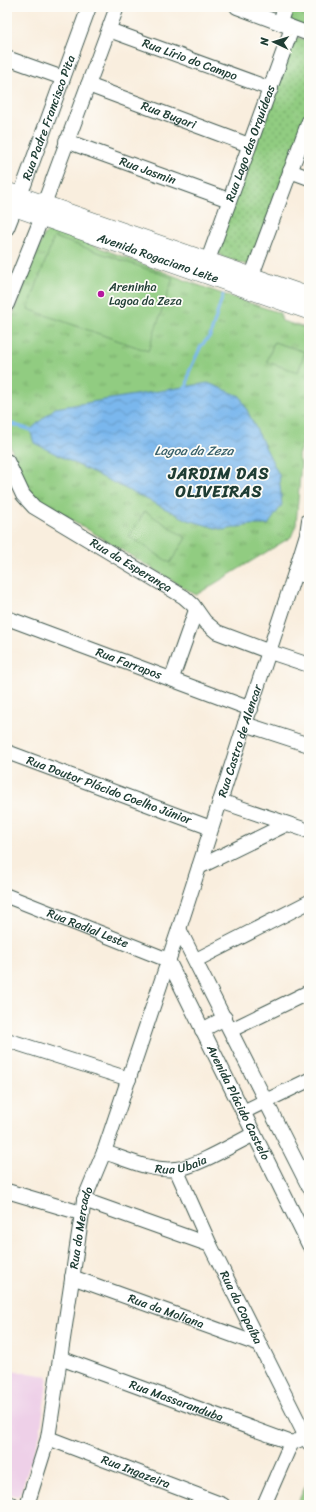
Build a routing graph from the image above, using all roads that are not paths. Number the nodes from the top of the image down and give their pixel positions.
1 (89, 7) edge
2 (117, 7) edge
3 (237, 7) edge
4 (285, 7) edge
5 (286, 25) junction
6 (109, 30) junction
7 (309, 34) edge
8 (7, 58) edge
9 (63, 78) junction
10 (88, 85) junction
11 (271, 89) junction
12 (309, 120) edge
13 (66, 141) junction
14 (249, 145) junction
15 (290, 172) junction
16 (309, 178) edge
17 (12, 200) edge
18 (229, 200) junction
19 (43, 211) junction
20 (7, 228) edge
21 (205, 267) junction
22 (236, 277) junction
23 (309, 296) edge
24 (7, 304) edge
25 (309, 311) edge
26 (7, 461) edge
27 (309, 520) edge
28 (295, 573) junction
29 (309, 577) edge
30 (196, 610) junction
31 (7, 618) edge
32 (270, 652) junction
33 (309, 664) edge
34 (172, 678) junction
35 (250, 709) junction
36 (245, 724) junction
37 (309, 745) edge
38 (7, 752) edge
39 (220, 801) junction
40 (286, 824) junction
41 (211, 828) junction
42 (309, 831) edge
43 (199, 867) junction
44 (7, 896) edge
45 (309, 902) edge
46 (180, 929) junction
47 (168, 960) junction
48 (196, 960) junction
49 (309, 992) edge
50 (228, 1024) junction
51 (202, 1030) junction
52 (7, 1040) edge
53 (129, 1079) junction
54 (309, 1080) edge
55 (267, 1101) junction
56 (243, 1112) junction
57 (254, 1134) junction
58 (104, 1152) junction
59 (176, 1169) junction
60 (305, 1171) edge
61 (309, 1187) edge
62 (7, 1191) edge
63 (83, 1206) junction
64 (309, 1244) edge
65 (210, 1245) junction
66 (72, 1278) junction
67 (260, 1345) junction
68 (60, 1358) junction
69 (48, 1438) junction
70 (308, 1440) edge
71 (292, 1443) junction
72 (7, 1503) edge
73 (13, 1505) edge
74 (27, 1505) edge
75 (223, 1505) edge
76 (264, 1505) edge

1 - 9 street, Rua Padre Francisco Pita
2 - 6 street, Rua Padre Francisco Pita
3 - 5 street
4 - 5 street, Rua Lago das Orquídeas
5 - 7 street
5 - 11 street, Rua Lago das Orquídeas
6 - 10 street, Rua Padre Francisco Pita
6 - 11 street, Rua Lírio do Campo
8 - 9 street
9 - 17 street, Rua Padre Francisco Pita
10 - 13 street, Rua Padre Francisco Pita
10 - 14 street, Rua Bugari
11 - 14 street, Rua Lago das Orquídeas
12 - 15 street
13 - 18 street, Rua Jasmin
13 - 19 street, Rua Padre Francisco Pita
14 - 18 street, Rua Lago das Orquídeas
15 - 16 street
15 - 22 street
17 - 19 main road, Avenida Rogaciano Leite
17 - 20 street, Rua Padre Francisco Pita
18 - 21 street, Rua Lago das Orquídeas
19 - 21 main road, Avenida Rogaciano Leite
19 - 24 street, Rua Padre Francisco Pita
21 - 22 main road, Avenida Rogaciano Leite
22 - 23 main road, Avenida Rogaciano Leite
22 - 25 main road, Avenida Rogaciano Leite
26 - 30 street, Rua da Esperança
27 - 28 street, Rua Castro de Alencar
28 - 29 street
28 - 32 street, Rua Castro de Alencar
30 - 32 street, Rua da Esperança
30 - 34 street
31 - 34 street, Rua Farrapos
32 - 33 street, Rua da Esperança
32 - 35 street, Rua Castro de Alencar
34 - 35 street, Rua Farrapos
35 - 36 street, Rua Castro de Alencar
36 - 37 street
36 - 39 street, Rua Castro de Alencar
38 - 41 street, Rua Doutor Plácido Coelho Júnior
39 - 40 street
39 - 41 street, Rua Castro de Alencar
40 - 42 street
40 - 43 street
41 - 43 street, Rua Castro de Alencar
43 - 46 street, Rua Castro de Alencar
44 - 47 street, Rua Radial Leste
45 - 48 street
46 - 47 street, Rua Castro de Alencar
46 - 48 street
47 - 51 street, Avenida Plácido Castelo
47 - 53 street, Rua do Mercado
48 - 50 street
49 - 50 street
50 - 51 street
50 - 55 street
51 - 56 street, Avenida Plácido Castelo
52 - 53 street
53 - 58 street, Rua do Mercado
54 - 55 street
55 - 56 street
55 - 60 street
56 - 57 street, Avenida Plácido Castelo
57 - 59 street, Rua Ubaia
57 - 64 street, Avenida Plácido Castelo
58 - 59 street, Rua Ubaia
58 - 63 street, Rua do Mercado
59 - 65 street, Rua da Copaíba
60 - 61 street
62 - 63 street
63 - 65 street
63 - 66 street, Rua do Mercado
65 - 67 street, Rua da Copaíba
66 - 67 street, Rua da Moliana
66 - 68 street, Rua do Mercado
67 - 70 street, Rua da Copaíba
68 - 69 street, Rua do Mercado
68 - 71 street, Rua Massaranduba
69 - 74 street, Rua do Mercado
69 - 75 street, Rua Ingazeira
70 - 71 street
71 - 76 street
72 - 73 street

